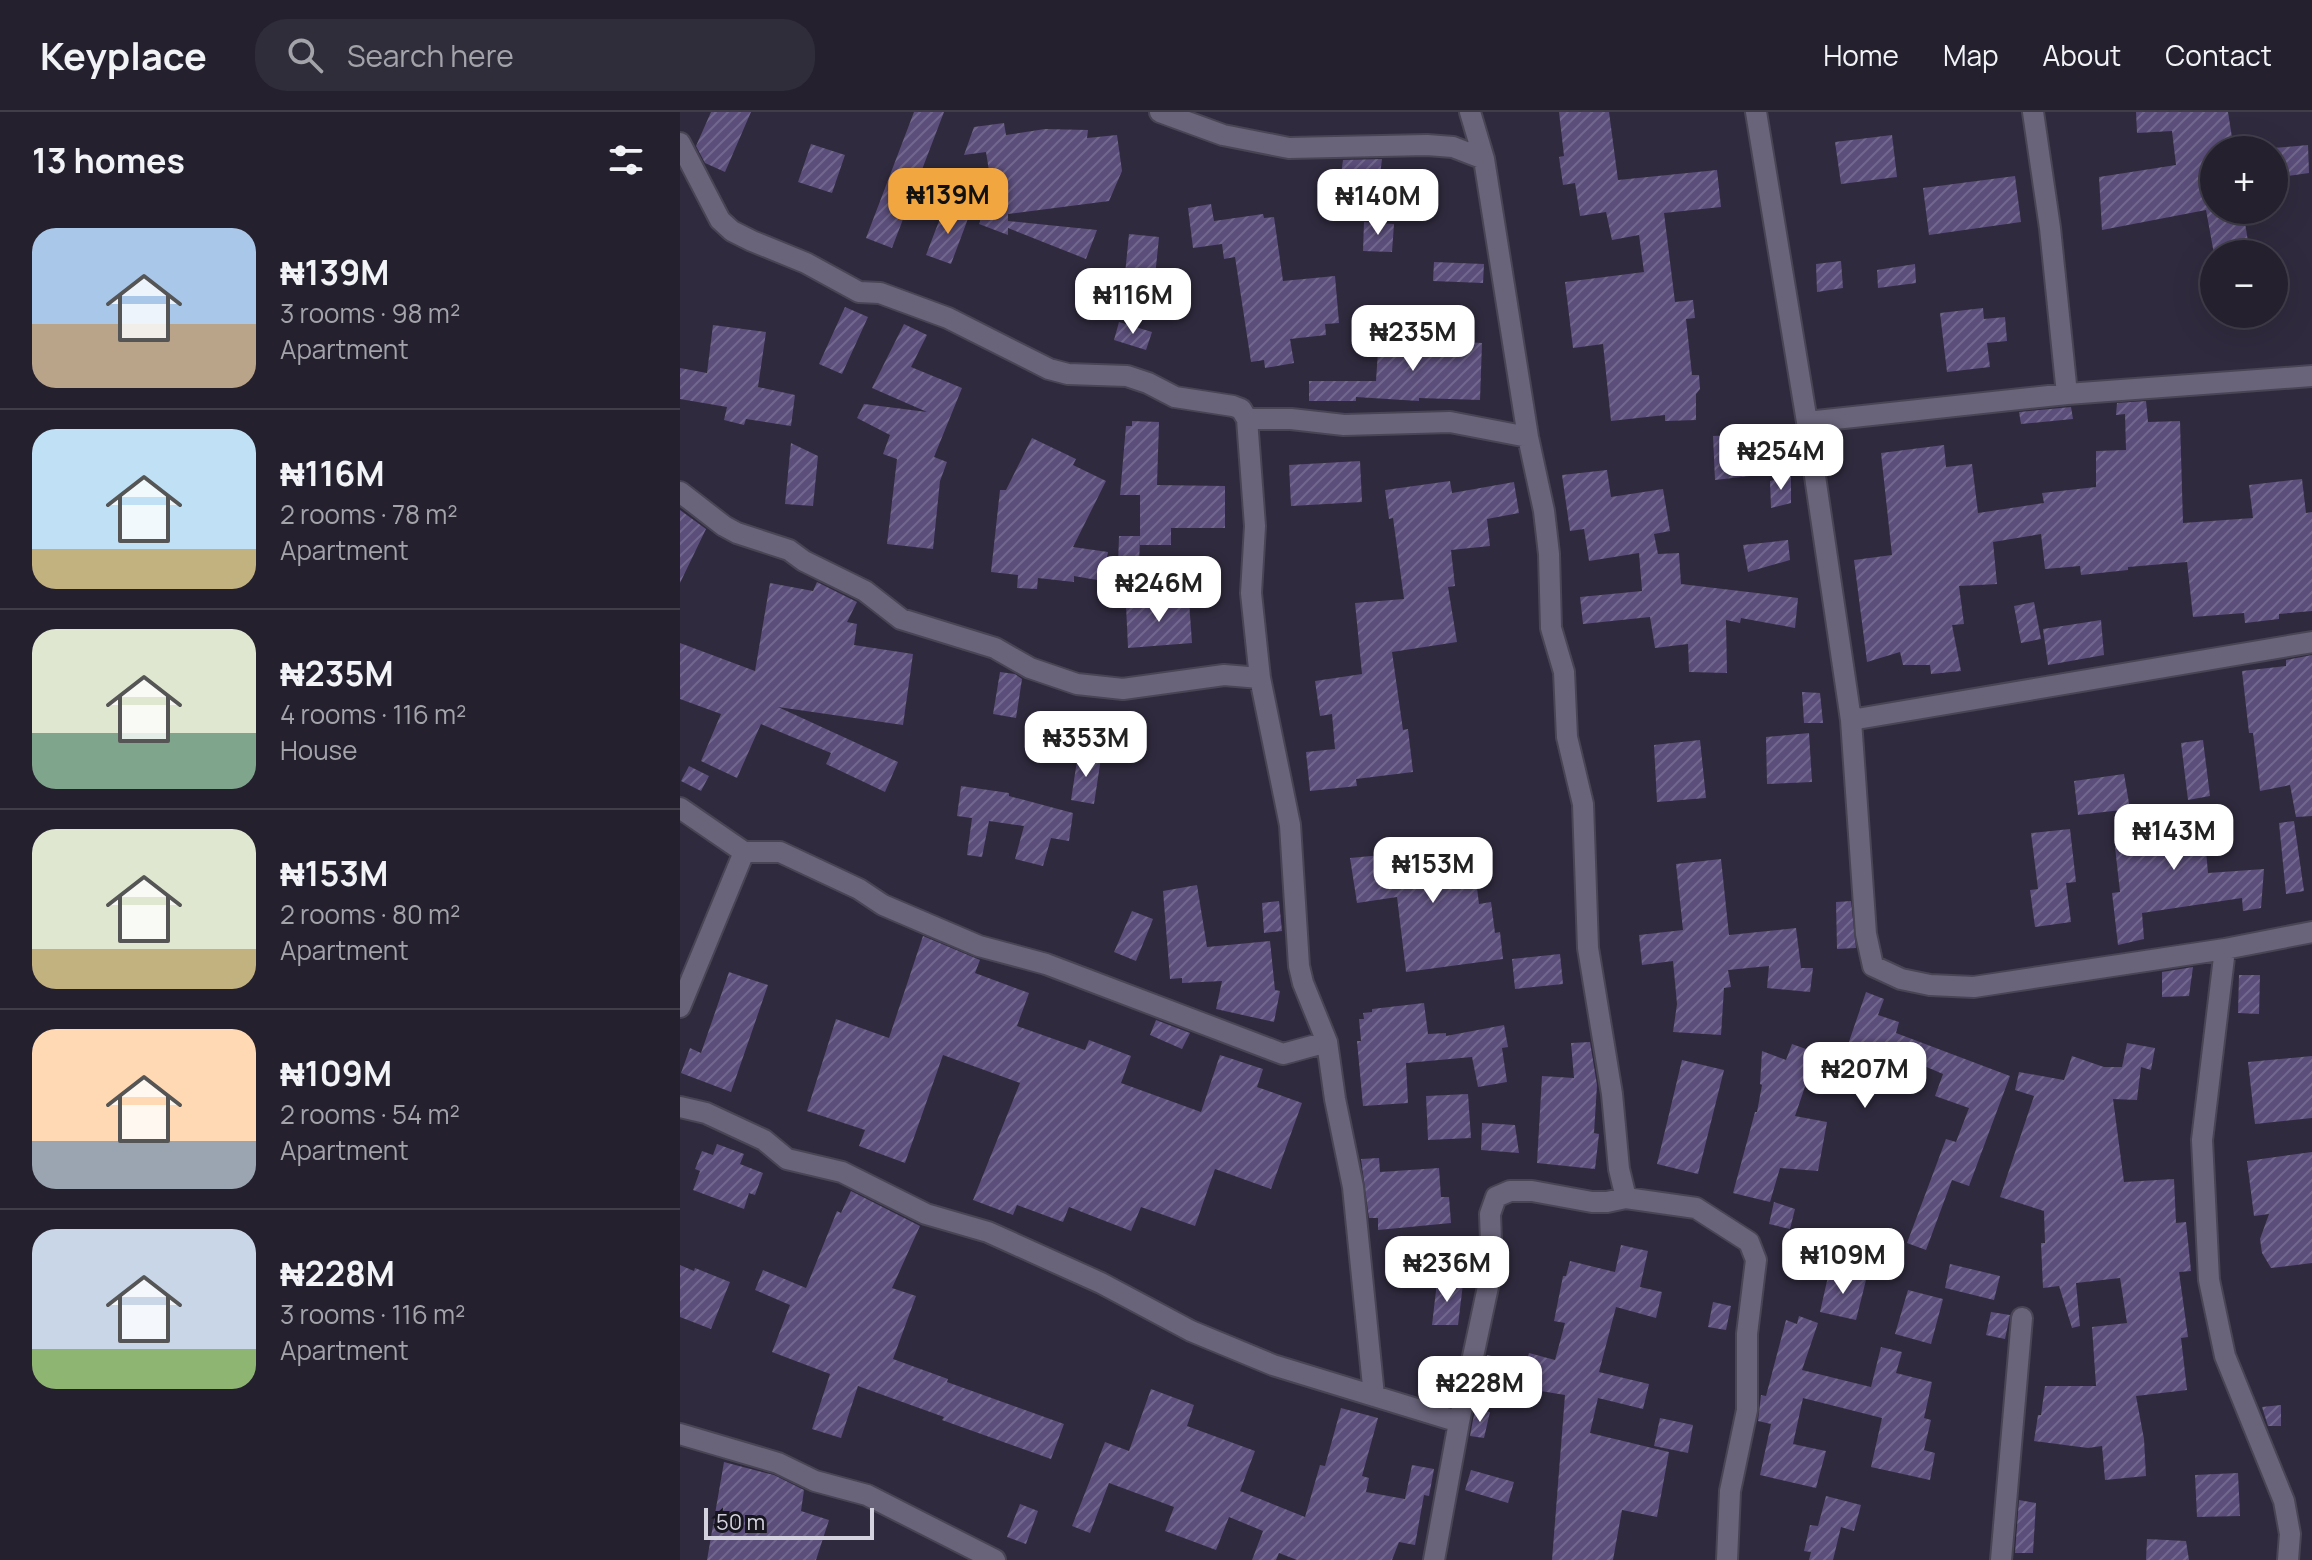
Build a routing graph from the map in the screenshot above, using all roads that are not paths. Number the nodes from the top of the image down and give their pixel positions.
1 (1162, 112) edge
2 (1470, 112) edge
3 (1756, 112) edge
4 (2033, 112) edge
5 (680, 143) edge
6 (1484, 159) junction
7 (2312, 376) edge
8 (2067, 394) junction
9 (1247, 419) junction
10 (1807, 422) junction
11 (1528, 437) junction
12 (680, 492) edge
13 (2312, 642) edge
14 (1260, 678) junction
15 (1851, 720) junction
16 (680, 808) edge
17 (744, 852) junction
18 (2312, 932) edge
19 (2225, 949) junction
20 (680, 1007) edge
21 (1327, 1042) junction
22 (680, 1107) edge
23 (1626, 1198) junction
24 (2022, 1318) dead end
25 (1374, 1396) junction
26 (1459, 1422) junction
27 (680, 1434) edge
28 (995, 1560) edge
29 (1434, 1560) edge
30 (1727, 1560) edge
31 (2001, 1560) edge
32 (2288, 1560) edge

1 - 6 street
2 - 6 street
3 - 10 street
4 - 8 street
5 - 9 street
6 - 11 street
7 - 8 street
8 - 10 street
9 - 11 street
9 - 14 street
10 - 15 street
11 - 23 street
12 - 14 street
13 - 15 street
14 - 21 street
15 - 19 street
16 - 17 street
17 - 20 street
17 - 21 street
18 - 19 street
19 - 32 street
21 - 25 street
22 - 25 street
23 - 26 street
23 - 30 street
24 - 31 street
25 - 26 street
26 - 29 street
27 - 28 street

